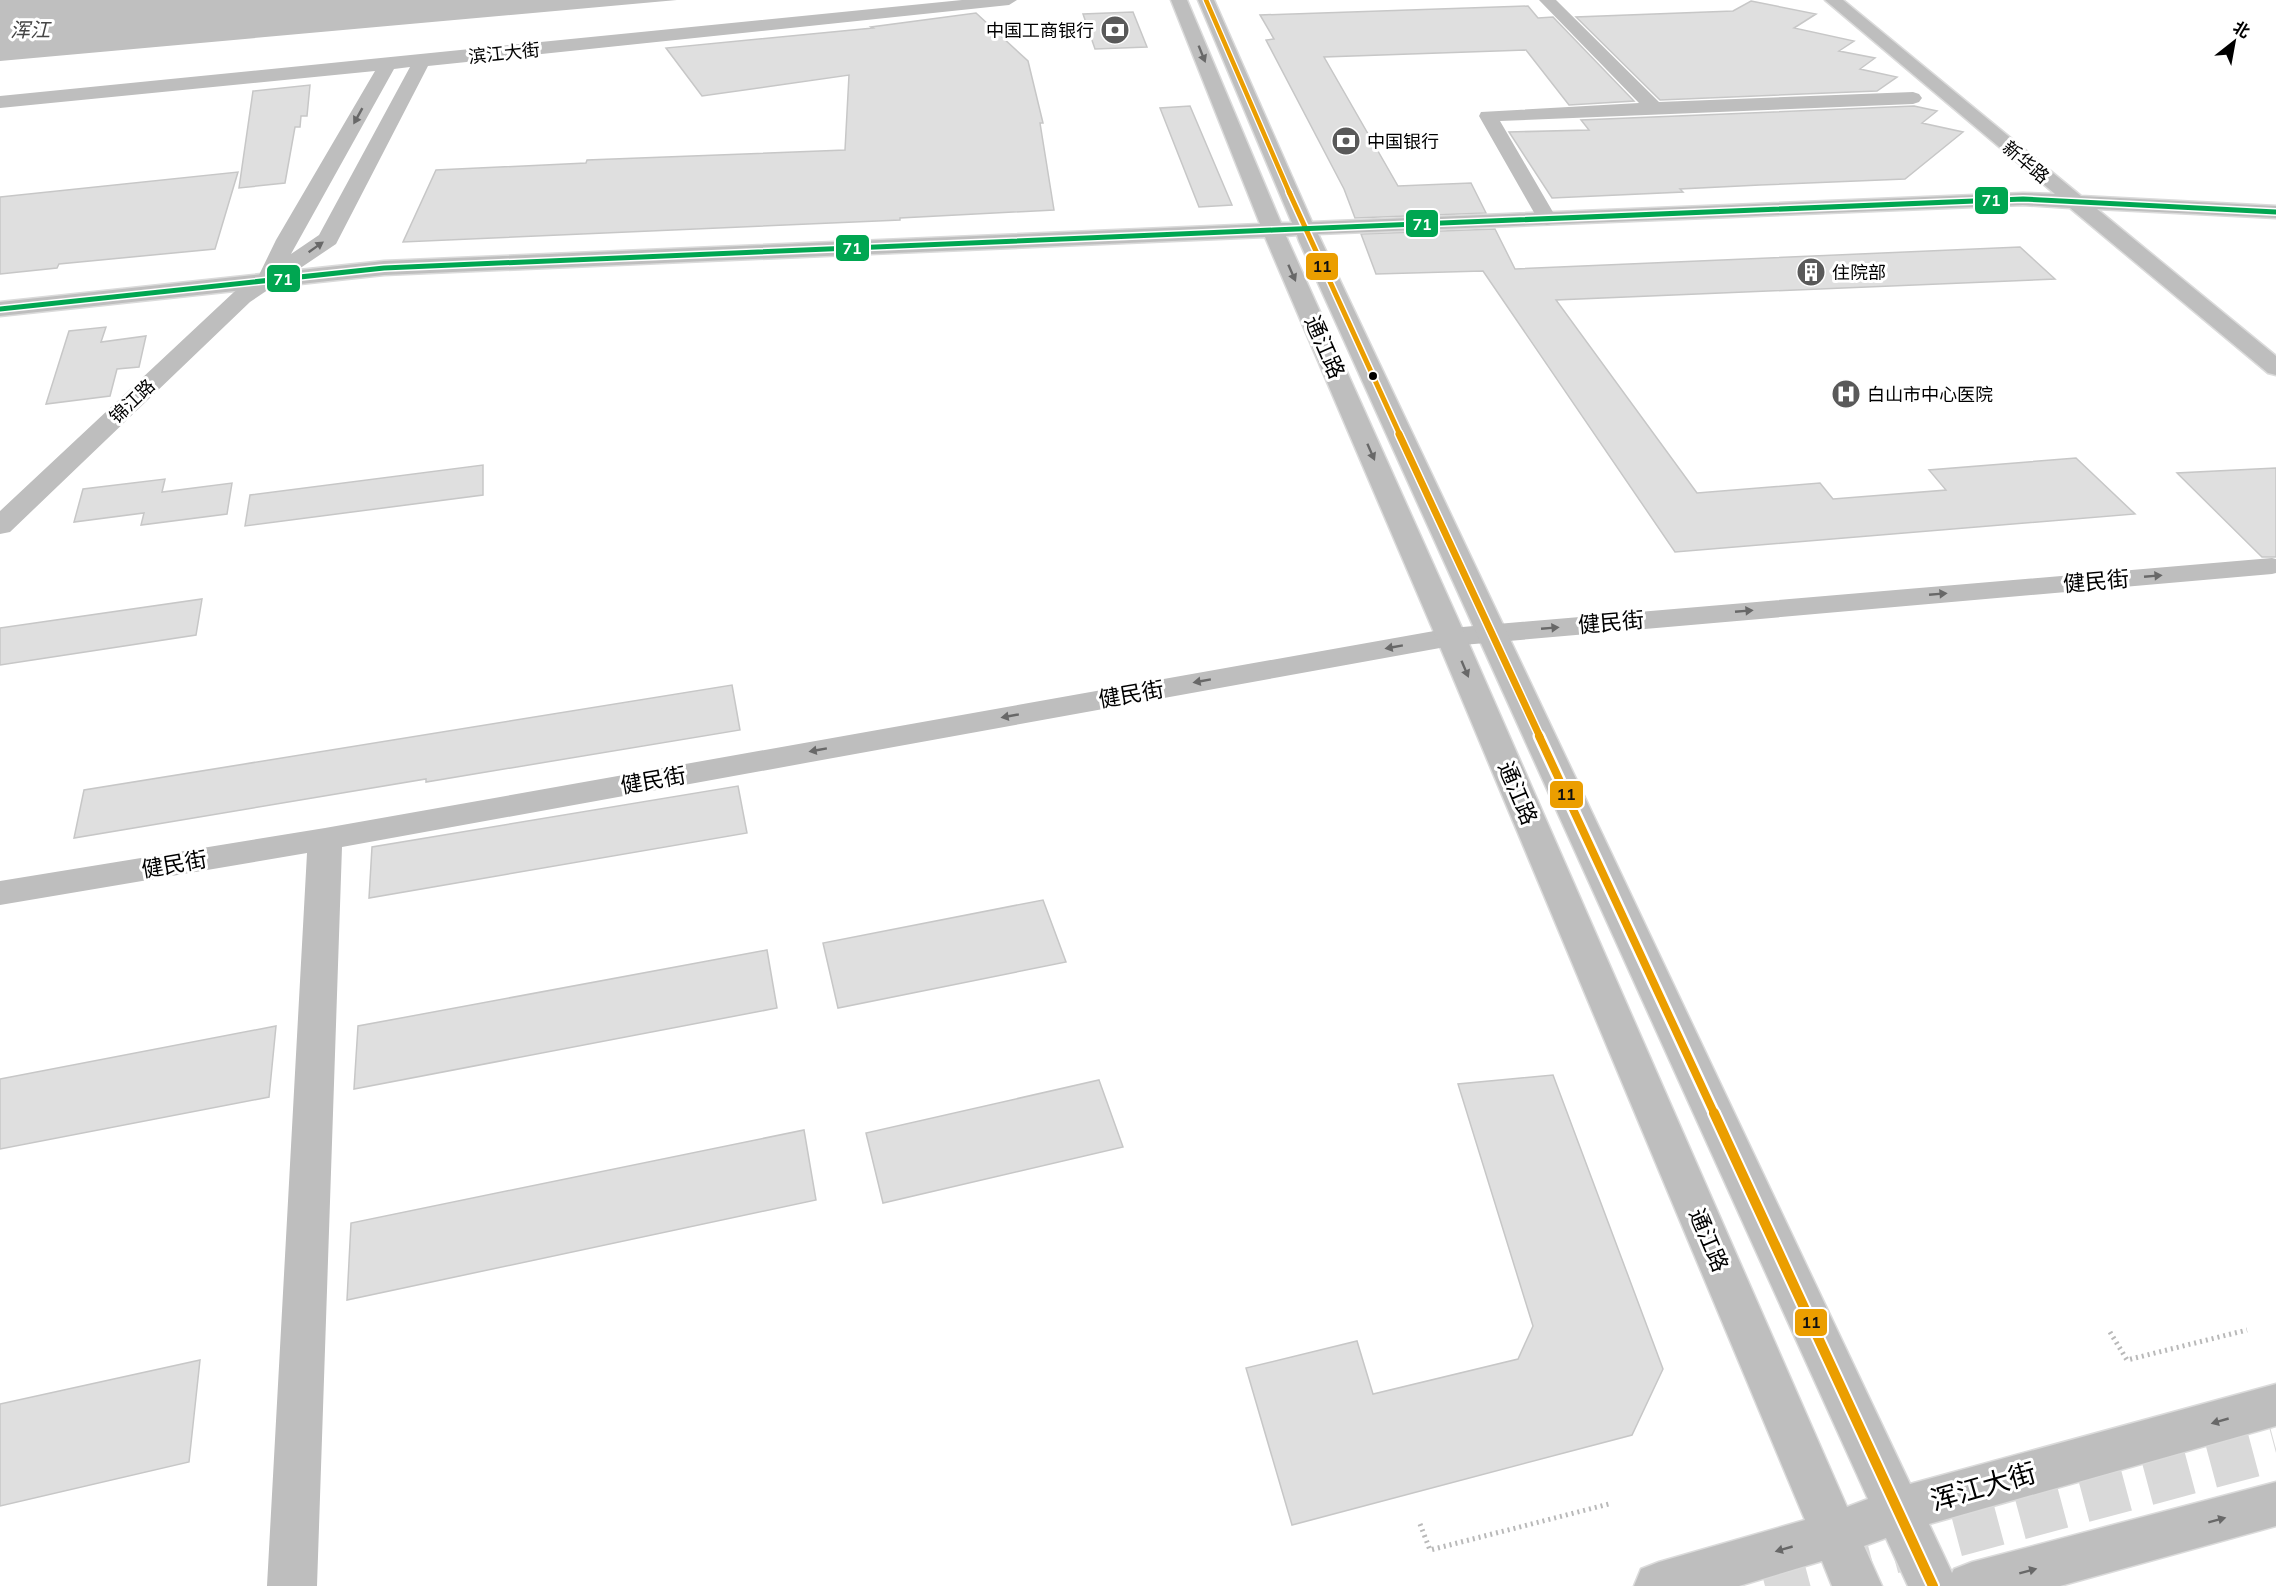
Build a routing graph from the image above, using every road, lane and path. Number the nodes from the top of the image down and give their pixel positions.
1 (1009, 0) edge
2 (1179, 0) edge
3 (1206, 0) edge
4 (1547, 0) edge
5 (1833, 0) edge
6 (422, 61) junction
7 (387, 65) junction
8 (1913, 98) dead end
9 (0, 102) edge
10 (1654, 108) junction
11 (2075, 203) junction
12 (2276, 212) edge
13 (1547, 219) junction
14 (1292, 236) junction
15 (268, 280) junction
16 (242, 297) junction
17 (0, 309) edge
18 (0, 324) edge
19 (2276, 368) edge
20 (0, 526) edge
21 (2272, 566) dead end
22 (1491, 633) junction
23 (1451, 637) junction
24 (325, 839) junction
25 (0, 893) edge
26 (2247, 1330) dead end
27 (2110, 1332) dead end
28 (2276, 1405) edge
29 (1609, 1504) dead end
30 (2276, 1504) edge
31 (1899, 1510) junction
32 (1420, 1524) dead end
33 (1836, 1534) junction
34 (292, 1586) edge
35 (1659, 1586) edge
36 (1857, 1586) edge
37 (1933, 1586) edge
38 (1972, 1586) edge

1 - 6 main road, 滨江大街
2 -> 14 main road, 通江路
3 - 14 main road, 通江路
4 - 10 main road
5 - 11 main road, 新华路
6 - 7 main road, 滨江大街
15 -> 6 main road, 锦江路
7 - 9 main road, 滨江大街
7 -> 15 main road
8 - 10 main road
10 - 13 main road
11 - 12 main road
11 - 13 main road
11 - 14 main road
11 - 19 main road, 新华路
13 - 14 main road
14 - 15 main road
14 - 16 main road
14 - 22 main road, 通江路
14 -> 23 main road, 通江路
15 - 16 main road, 锦江路
15 - 17 main road
16 - 18 main road
16 - 20 main road, 锦江路
22 -> 21 main road, 健民街
22 - 23 main road, 健民街
22 - 31 main road, 通江路
23 -> 24 main road, 健民街
23 -> 33 main road, 通江路
24 - 25 main road, 健民街
24 - 34 main road
26 - 27 path
28 -> 31 main road, 浑江大街
29 - 32 path
38 -> 30 main road
31 - 33 main road, 浑江大街
31 - 37 main road, 通江路
33 -> 35 main road, 浑江大街
33 - 36 main road, 通江路

